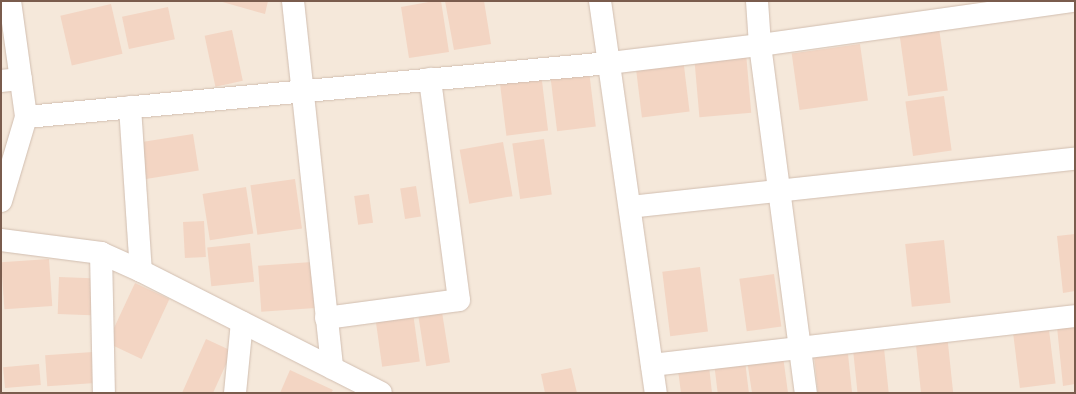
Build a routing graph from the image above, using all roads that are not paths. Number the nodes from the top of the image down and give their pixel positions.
1 (10, 1) edge
2 (293, 1) edge
3 (600, 1) edge
4 (757, 1) edge
5 (1072, 1) edge
6 (760, 45) junction
7 (609, 63) junction
8 (430, 79) junction
9 (11, 80) edge
10 (301, 92) junction
11 (130, 107) junction
12 (26, 117) junction
13 (1075, 159) edge
14 (779, 192) junction
15 (1, 201) edge
16 (630, 207) junction
17 (1, 240) edge
18 (101, 253) junction
19 (141, 271) junction
20 (1075, 316) edge
21 (326, 318) junction
22 (242, 322) junction
23 (800, 346) junction
24 (652, 365) junction
25 (332, 368) junction
26 (104, 393) edge
27 (234, 393) edge
28 (381, 393) edge
29 (656, 393) edge
30 (806, 393) edge

1 - 9 street
2 - 10 street
3 - 7 street
4 - 6 street
5 - 6 street
6 - 7 street
6 - 14 street
7 - 8 street
7 - 16 street
8 - 10 street
8 - 21 street
9 - 12 street
10 - 11 street
10 - 21 street
11 - 12 street
11 - 19 street
12 - 15 street
13 - 14 street
14 - 16 street
14 - 23 street
16 - 24 street
17 - 18 street
18 - 19 street
18 - 26 street
19 - 22 street
20 - 23 street
21 - 25 street
22 - 25 street
22 - 27 street
23 - 24 street
23 - 30 street
24 - 29 street
25 - 28 street

